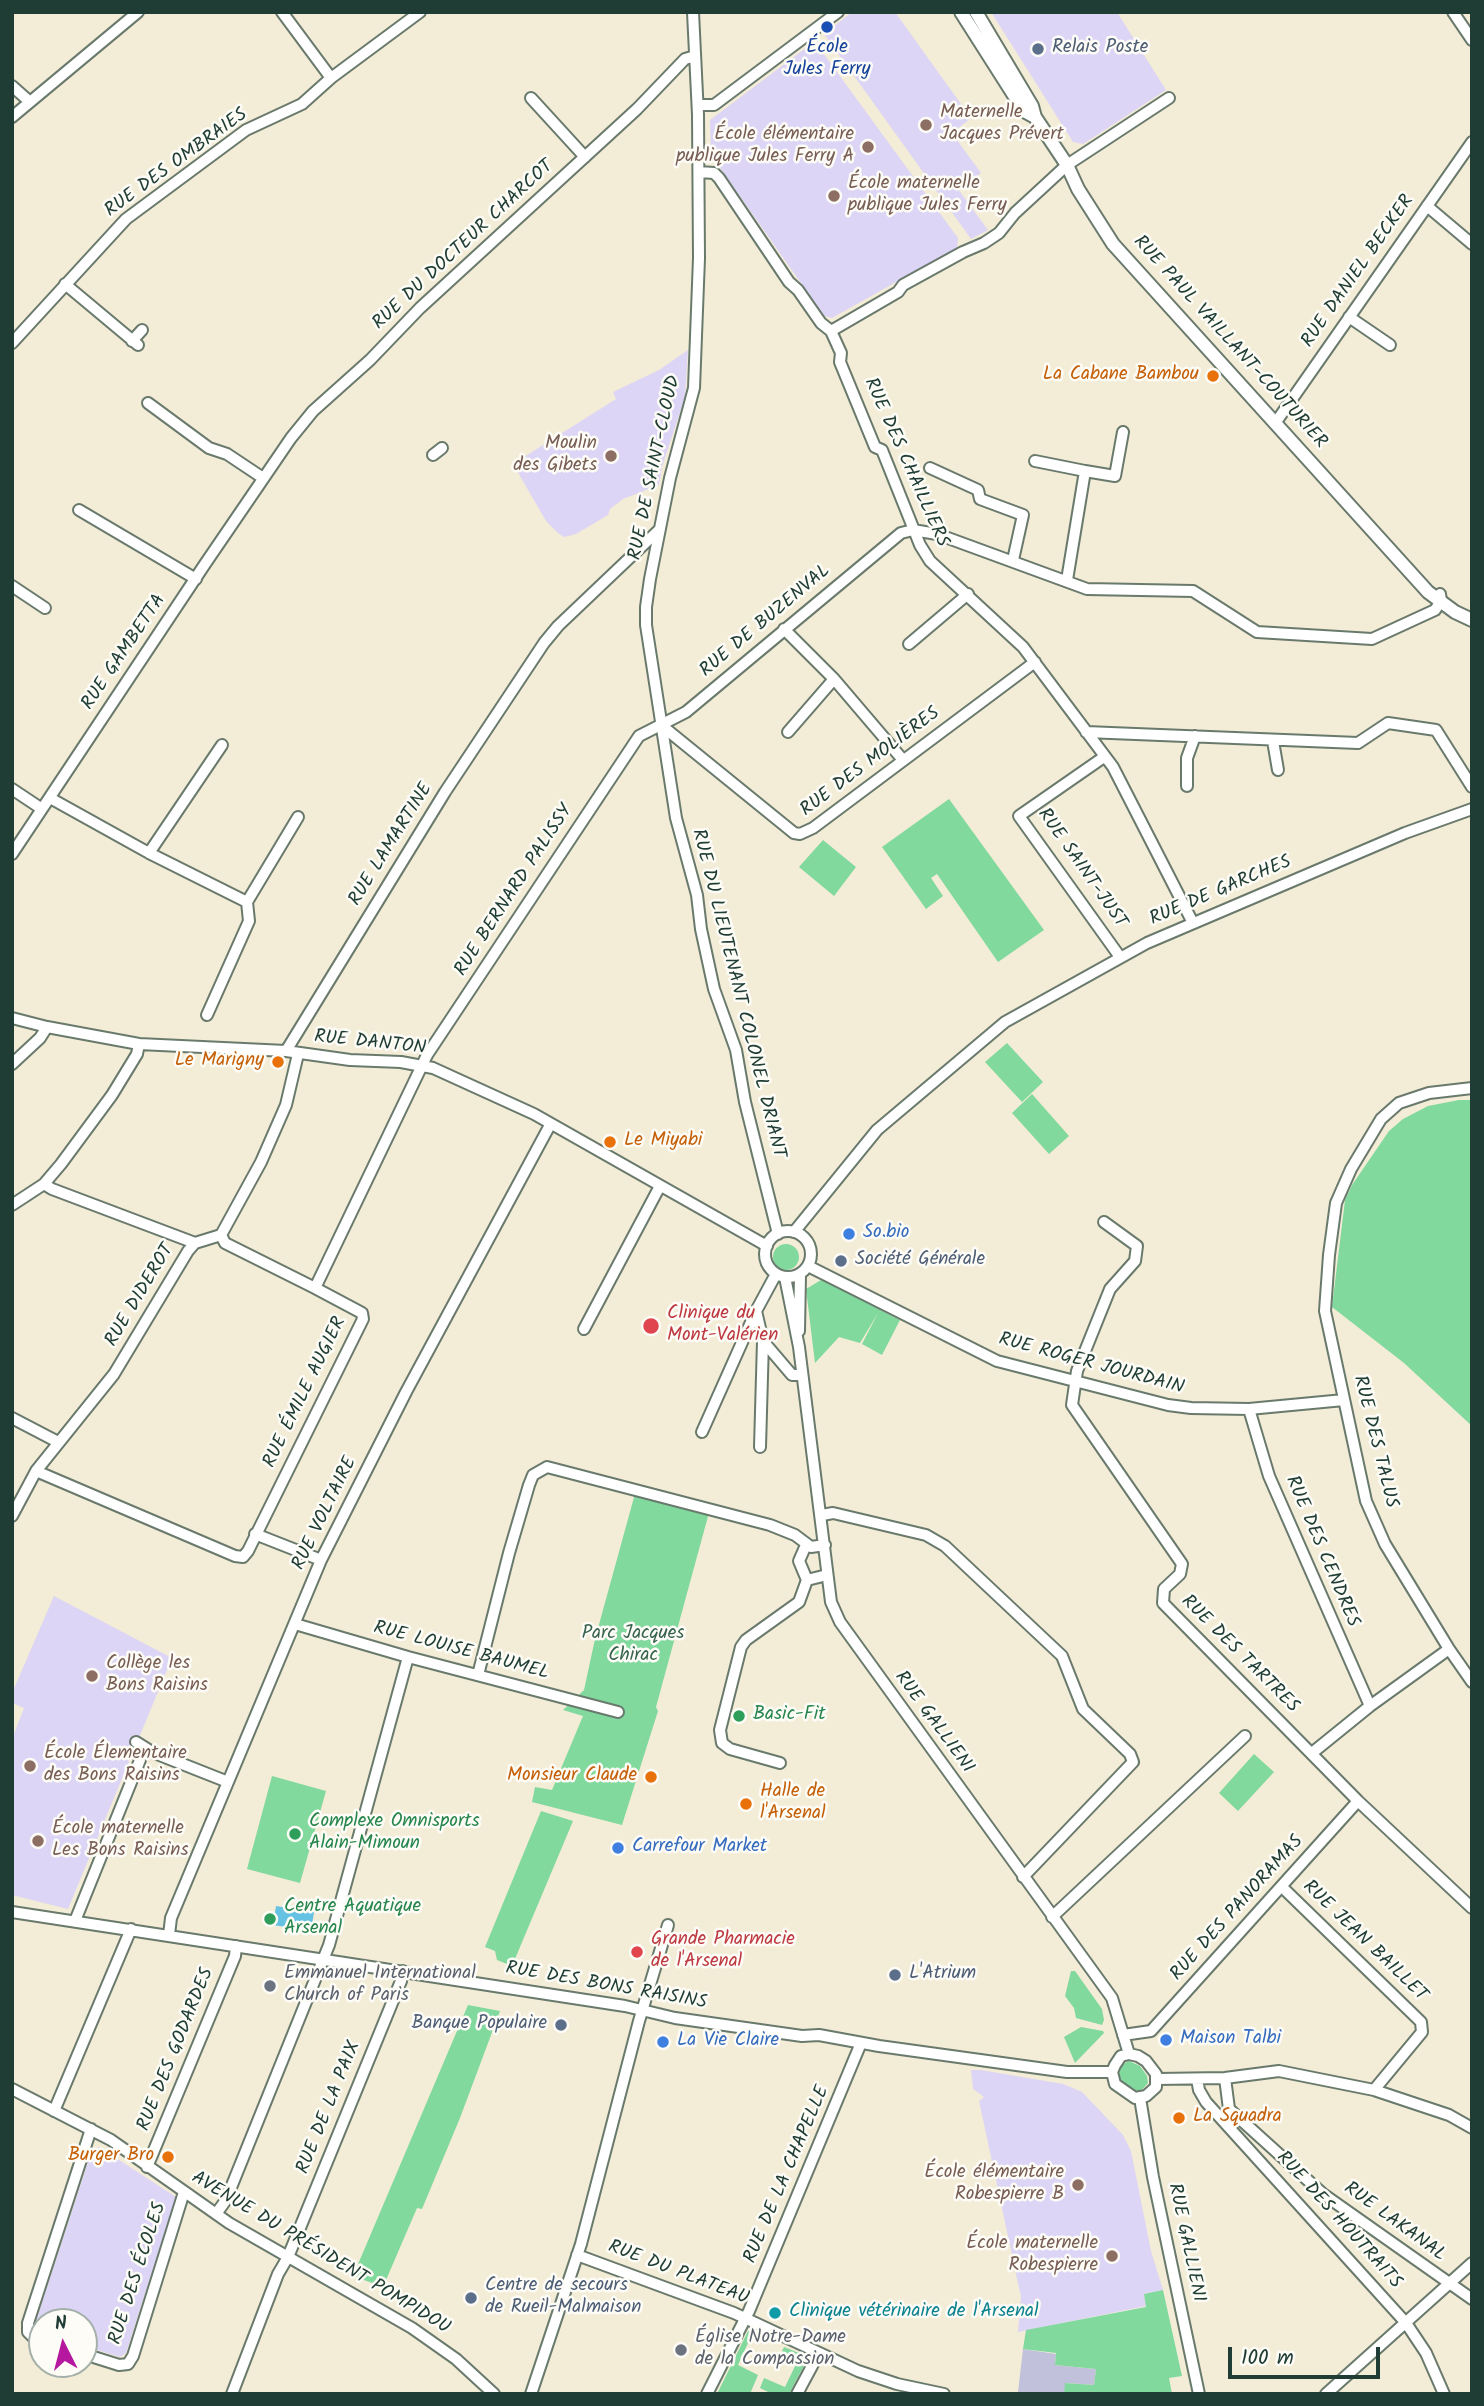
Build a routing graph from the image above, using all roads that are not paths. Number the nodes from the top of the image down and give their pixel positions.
1 (138, 12) edge
2 (282, 12) edge
3 (420, 12) edge
4 (693, 12) edge
5 (838, 12) edge
6 (961, 12) edge
7 (976, 12) edge
8 (1453, 12) edge
9 (1472, 40) edge
10 (695, 55) junction
11 (331, 78) junction
12 (12, 86) edge
13 (531, 98) dead end
14 (1169, 99) dead end
15 (30, 102) junction
16 (698, 105) junction
17 (12, 117) edge
18 (1035, 117) junction
19 (1472, 142) edge
20 (585, 157) junction
21 (1067, 165) junction
22 (699, 172) junction
23 (1427, 206) junction
24 (1472, 244) edge
25 (65, 284) junction
26 (1349, 317) junction
27 (142, 330) dead end
28 (831, 331) junction
29 (12, 342) edge
30 (1390, 345) dead end
31 (148, 403) dead end
32 (1276, 422) junction
33 (1124, 432) dead end
34 (1035, 461) dead end
35 (930, 468) dead end
36 (1085, 471) junction
37 (265, 475) junction
38 (79, 510) dead end
39 (660, 529) junction
40 (913, 530) junction
41 (634, 555) junction
42 (654, 559) junction
43 (1013, 561) junction
44 (195, 579) junction
45 (1067, 580) junction
46 (12, 586) edge
47 (968, 594) junction
48 (1441, 598) junction
49 (45, 608) dead end
50 (1471, 617) edge
51 (784, 629) junction
52 (909, 644) dead end
53 (1035, 662) junction
54 (834, 678) junction
55 (661, 725) junction
56 (788, 732) dead end
57 (1086, 732) junction
58 (1195, 736) junction
59 (638, 738) joint
60 (1273, 741) junction
61 (222, 745) dead end
62 (1104, 757) junction
63 (903, 760) junction
64 (667, 761) joint
65 (1279, 770) dead end
66 (1187, 786) dead end
67 (1472, 787) edge
68 (12, 789) edge
69 (50, 798) junction
70 (42, 809) junction
71 (1472, 809) edge
72 (298, 817) dead end
73 (149, 853) junction
74 (12, 854) edge
75 (247, 902) junction
76 (1193, 923) junction
77 (1120, 957) junction
78 (206, 1015) dead end
79 (12, 1018) edge
80 (47, 1027) junction
81 (139, 1044) junction
82 (286, 1051) junction
83 (298, 1054) junction
84 (12, 1064) edge
85 (422, 1065) junction
86 (1472, 1088) edge
87 (550, 1125) junction
88 (44, 1184) junction
89 (660, 1186) junction
90 (12, 1205) edge
91 (1104, 1222) dead end
92 (794, 1232) junction
93 (778, 1234) junction
94 (221, 1235) junction
95 (195, 1242) junction
96 (767, 1246) junction
97 (804, 1270) junction
98 (780, 1275) junction
99 (315, 1288) junction
100 (756, 1311) junction
101 (584, 1329) dead end
102 (763, 1341) junction
103 (799, 1348) junction
104 (802, 1375) junction
105 (1076, 1381) junction
106 (1344, 1400) junction
107 (1249, 1409) junction
108 (12, 1418) edge
109 (702, 1432) dead end
110 (58, 1442) junction
111 (760, 1447) dead end
112 (36, 1471) junction
113 (822, 1515) junction
114 (12, 1516) edge
115 (255, 1534) junction
116 (806, 1545) junction
117 (825, 1545) junction
118 (321, 1560) junction
119 (827, 1575) junction
120 (807, 1580) junction
121 (295, 1624) junction
122 (1448, 1649) junction
123 (408, 1657) junction
124 (478, 1675) junction
125 (1472, 1682) edge
126 (1370, 1706) junction
127 (618, 1712) dead end
128 (1245, 1736) dead end
129 (136, 1742) dead end
130 (1312, 1753) junction
131 (140, 1760) dead end
132 (780, 1763) dead end
133 (228, 1782) junction
134 (1359, 1801) junction
135 (1023, 1877) junction
136 (1282, 1887) junction
137 (1472, 1908) edge
138 (12, 1912) edge
139 (1052, 1917) junction
140 (75, 1921) junction
141 (668, 1924) dead end
142 (131, 1929) junction
143 (169, 1935) junction
144 (236, 1946) junction
145 (324, 1959) junction
146 (403, 1971) junction
147 (644, 2006) junction
148 (1123, 2035) junction
149 (861, 2043) junction
150 (1129, 2054) junction
151 (1112, 2072) junction
152 (1157, 2078) junction
153 (1225, 2078) junction
154 (1197, 2079) junction
155 (12, 2089) edge
156 (1374, 2091) junction
157 (1140, 2098) junction
158 (54, 2111) junction
159 (1472, 2128) edge
160 (91, 2129) junction
161 (147, 2167) junction
162 (184, 2192) junction
163 (216, 2214) junction
164 (577, 2255) junction
165 (288, 2257) junction
166 (1472, 2263) edge
167 (1449, 2284) junction
168 (1472, 2299) edge
169 (33, 2308) edge
170 (746, 2319) junction
171 (1406, 2323) junction
172 (818, 2353) junction
173 (98, 2358) edge
174 (232, 2394) edge
175 (494, 2394) edge
176 (531, 2394) edge
177 (707, 2394) edge
178 (797, 2394) edge
179 (944, 2394) edge
180 (1199, 2394) edge
181 (1326, 2394) edge
182 (1444, 2394) edge

1 - 15 street
2 - 11 street
3 - 11 street, RUE DES OMBRAIES
4 - 10 street, RUE DE SAINT-CLOUD
5 - 16 street
6 - 18 main road, RUE PAUL VAILLANT-COUTURIER
7 - 18 main road, RUE PAUL VAILLANT-COUTURIER
8 - 9 street
10 - 16 street, RUE DE SAINT-CLOUD
10 - 20 street, RUE DU DOCTEUR CHARCOT
11 - 25 street, RUE DES OMBRAIES
12 - 15 street
13 - 20 street
14 - 21 street
15 - 17 street
16 - 22 street, RUE DE SAINT-CLOUD
18 - 21 main road, RUE PAUL VAILLANT-COUTURIER
19 - 23 street, RUE DANIEL BECKER
20 - 37 street, RUE DU DOCTEUR CHARCOT
21 - 28 street
21 - 32 main road, RUE PAUL VAILLANT-COUTURIER
22 - 28 street, RUE DES CHAILLIERS
22 - 39 street, RUE DE SAINT-CLOUD
23 - 24 street
23 - 26 street, RUE DANIEL BECKER
25 - 27 street
25 - 29 street, RUE DES OMBRAIES
26 - 30 street
26 - 32 street, RUE DANIEL BECKER
28 - 40 street, RUE DES CHAILLIERS
31 - 37 street
32 - 48 main road, RUE PAUL VAILLANT-COUTURIER
33 - 36 street
34 - 36 street
35 - 43 street
36 - 45 street
37 - 44 street, RUE GAMBETTA
38 - 44 street
39 - 41 street, RUE LAMARTINE
39 - 42 street, RUE DE SAINT-CLOUD
40 - 43 street
40 - 47 street, RUE DES CHAILLIERS
40 - 51 street, RUE DE BUZENVAL
41 - 42 street
41 - 82 street, RUE LAMARTINE
42 - 55 street, RUE DE SAINT-CLOUD
43 - 45 street
44 - 69 street, RUE GAMBETTA
45 - 48 street
46 - 49 street
47 - 52 street
47 - 53 street, RUE DES CHAILLIERS
48 - 50 main road, RUE PAUL VAILLANT-COUTURIER
51 - 54 street
51 - 55 street, RUE DE BUZENVAL
53 - 57 street, RUE DES CHAILLIERS
53 - 63 street, RUE DES MOLIÈRES
54 - 56 street
54 - 63 street
55 - 59 street, RUE DE BUZENVAL
55 - 63 street, RUE DES MOLIÈRES
55 - 64 street, RUE DE SAINT-CLOUD
57 - 58 street
57 - 62 street, RUE DES CHAILLIERS
58 - 60 street
58 - 66 street
59 - 85 street, RUE BERNARD PALISSY
60 - 65 street
60 - 67 street
61 - 73 street
62 - 76 street, RUE DES CHAILLIERS
62 - 77 street, RUE SAINT-JUST
64 - 93 street, RUE DU LIEUTENANT COLONEL DRIANT
68 - 70 street
69 - 70 street, RUE GAMBETTA
69 - 73 street
70 - 74 street, RUE GAMBETTA
71 - 76 street, RUE DE GARCHES
72 - 75 street
73 - 75 street
75 - 78 street
76 - 77 street, RUE DE GARCHES
77 - 92 street, RUE DE GARCHES
79 - 80 street, RUE DANTON
80 - 81 street, RUE DANTON
80 - 84 street
81 - 82 street, RUE DANTON
81 - 88 street
82 - 83 street, RUE DANTON
83 - 85 street, RUE DANTON
83 - 94 street
85 - 87 street, RUE DANTON
85 - 99 street
86 - 106 street, RUE DES TALUS
87 - 89 street, RUE DANTON
87 - 118 street, RUE VOLTAIRE
88 - 90 street
88 - 95 street
89 - 96 street, RUE DANTON
89 - 101 street
91 - 105 street
92 - 93 street
92 - 97 street
93 - 96 street
94 - 95 street, RUE DIDEROT
94 - 99 street
95 - 110 street, RUE DIDEROT
96 - 98 street
97 - 98 street
97 - 103 street, RUE GALLIENI
97 - 105 street, RUE ROGER JOURDAIN
98 - 100 street
98 - 103 street, RUE GALLIENI
99 - 115 street, RUE ÉMILE AUGIER
100 - 102 street
100 - 109 street
102 - 104 street
102 - 111 street
103 - 104 street, RUE GALLIENI
104 - 113 street, RUE GALLIENI
105 - 107 street, RUE ROGER JOURDAIN
105 - 130 street, RUE DES TARTRES
106 - 107 street, RUE ROGER JOURDAIN
106 - 122 street, RUE DES TALUS
107 - 126 street, RUE DES CENDRES
108 - 110 street
110 - 112 street, RUE DIDEROT
112 - 114 street, RUE DIDEROT
112 - 115 street, RUE ÉMILE AUGIER
113 - 117 street, RUE GALLIENI
113 - 135 street
115 - 118 street
116 - 117 street
116 - 120 street
116 - 124 street
117 - 119 street, RUE GALLIENI
118 - 121 street, RUE VOLTAIRE
119 - 120 street
119 - 135 street, RUE GALLIENI
120 - 132 street
121 - 123 street, RUE LOUISE BAUMEL
121 - 133 street, RUE VOLTAIRE
122 - 125 street, RUE DES TALUS
122 - 126 street
123 - 124 street, RUE LOUISE BAUMEL
123 - 145 street
124 - 127 street, RUE LOUISE BAUMEL
126 - 130 street
128 - 139 street
129 - 133 street
130 - 134 street, RUE DES TARTRES
131 - 140 street
133 - 143 street, RUE VOLTAIRE
134 - 136 street, RUE DES PANORAMAS
134 - 137 street, RUE DES TARTRES
135 - 139 street, RUE GALLIENI
136 - 148 street, RUE DES PANORAMAS
136 - 156 street, RUE JEAN BAILLET
138 - 140 street, RUE DES BONS RAISINS
139 - 148 street, RUE GALLIENI
140 - 142 street, RUE DES BONS RAISINS
141 - 147 street
142 - 143 street, RUE DES BONS RAISINS
142 - 158 street
143 - 144 street, RUE DES BONS RAISINS
144 - 145 street, RUE DES BONS RAISINS
144 - 161 street, RUE DES GODARDES
145 - 146 street, RUE DES BONS RAISINS
145 - 163 street
146 - 147 street, RUE DES BONS RAISINS
146 - 165 street, RUE DE LA PAIX
147 - 149 street, RUE DES BONS RAISINS
147 - 164 street
148 - 150 street, RUE GALLIENI
149 - 151 street, RUE DES BONS RAISINS
149 - 170 street, RUE DE LA CHAPELLE
150 - 151 street
150 - 152 street
151 - 157 street
152 - 154 street
152 - 157 street
153 - 154 street
153 - 156 street
153 - 167 street, RUE LAKANAL
154 - 171 street, RUE DES HOUTRAITS
155 - 158 street, AVENUE DU PRÉSIDENT POMPIDOU
156 - 159 street
157 - 180 street, RUE GALLIENI
158 - 160 street, AVENUE DU PRÉSIDENT POMPIDOU
160 - 161 street, AVENUE DU PRÉSIDENT POMPIDOU
160 - 169 street
161 - 162 street, AVENUE DU PRÉSIDENT POMPIDOU
162 - 163 street, AVENUE DU PRÉSIDENT POMPIDOU
162 - 173 street, RUE DES ÉCOLES
163 - 165 street, AVENUE DU PRÉSIDENT POMPIDOU
164 - 170 street, RUE DU PLATEAU
164 - 176 street, RUE DU PLATEAU
165 - 174 street, RUE DE LA PAIX
165 - 175 street, AVENUE DU PRÉSIDENT POMPIDOU
166 - 167 street
167 - 168 street, RUE LAKANAL
167 - 171 street
170 - 172 street, RUE DU PLATEAU
170 - 177 street, RUE DE LA CHAPELLE
171 - 181 street
171 - 182 street, RUE DES HOUTRAITS
172 - 178 street
172 - 179 street, RUE DU PLATEAU

